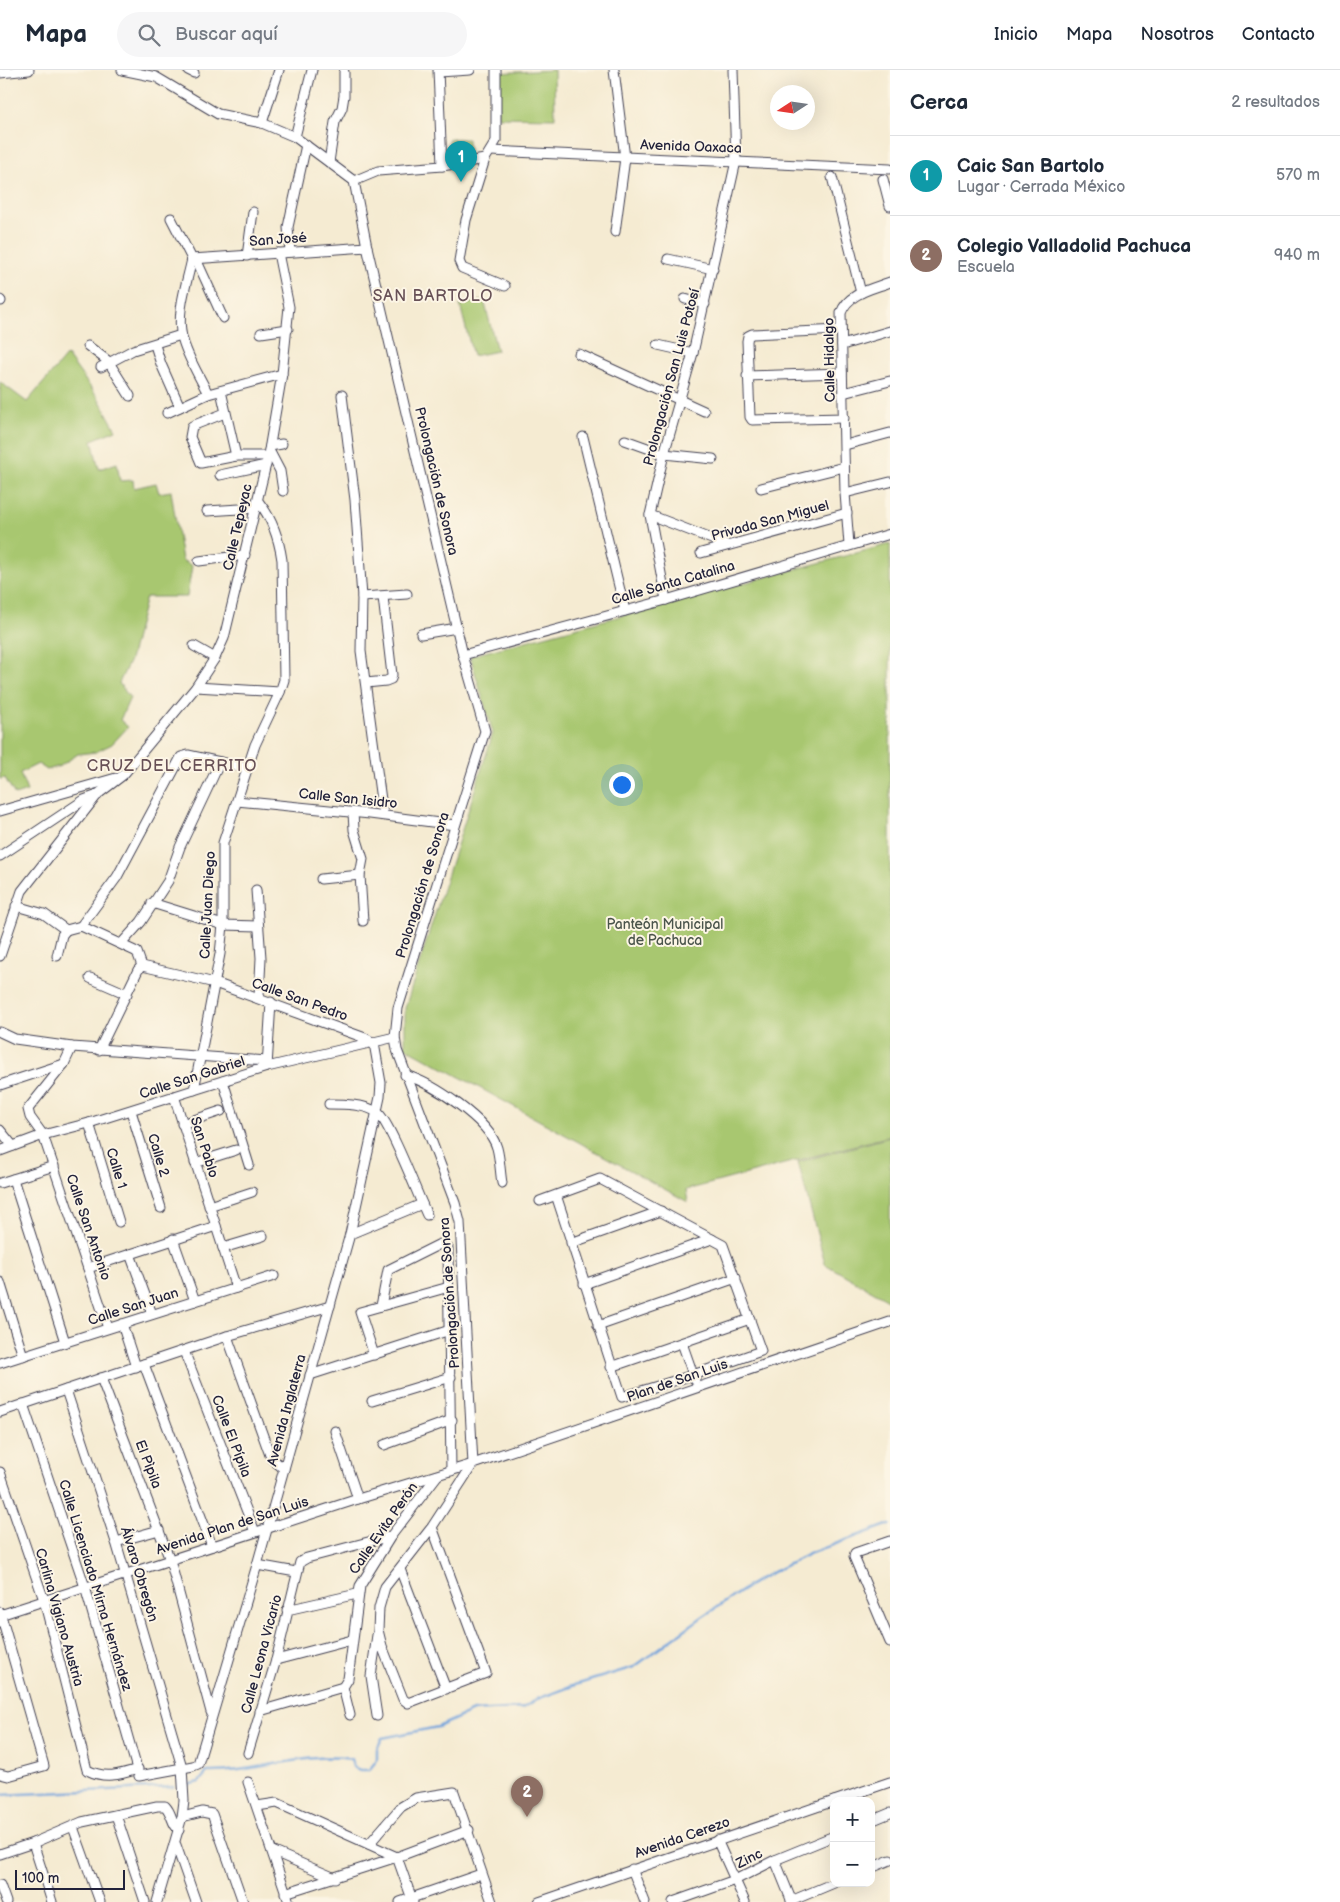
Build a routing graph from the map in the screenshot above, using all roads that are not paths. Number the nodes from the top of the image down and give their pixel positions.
1 (29, 70) edge
2 (122, 70) edge
3 (280, 70) edge
4 (312, 70) edge
5 (470, 70) edge
6 (496, 70) edge
7 (614, 70) edge
8 (733, 70) edge
9 (438, 71) edge
10 (344, 72) dead end
11 (0, 73) edge
12 (156, 74) edge
13 (262, 123) junction
14 (300, 141) junction
15 (491, 151) junction
16 (625, 158) junction
17 (485, 159) junction
18 (736, 161) junction
19 (329, 162) junction
20 (442, 166) junction
21 (890, 169) edge
22 (832, 177) dead end
23 (883, 179) dead end
24 (354, 181) junction
25 (890, 206) edge
26 (253, 212) dead end
27 (171, 218) dead end
28 (615, 232) dead end
29 (367, 247) junction
30 (285, 252) junction
31 (247, 256) junction
32 (668, 258) dead end
33 (194, 259) junction
34 (713, 270) junction
35 (890, 282) edge
36 (505, 286) dead end
37 (861, 293) junction
38 (685, 299) dead end
39 (705, 304) junction
40 (223, 318) dead end
41 (288, 329) junction
42 (841, 330) junction
43 (890, 331) edge
44 (261, 332) dead end
45 (181, 335) junction
46 (155, 344) junction
47 (658, 345) dead end
48 (842, 345) junction
49 (88, 346) dead end
50 (579, 354) dead end
51 (693, 354) junction
52 (105, 364) junction
53 (842, 373) junction
54 (282, 374) junction
55 (747, 376) junction
56 (890, 381) edge
57 (221, 391) junction
58 (843, 393) junction
59 (208, 394) junction
60 (342, 395) dead end
61 (130, 396) dead end
62 (679, 400) junction
63 (180, 407) junction
64 (704, 411) dead end
65 (167, 413) dead end
66 (225, 413) junction
67 (844, 418) junction
68 (890, 433) edge
69 (583, 437) dead end
70 (625, 440) dead end
71 (282, 444) dead end
72 (844, 445) junction
73 (268, 454) junction
74 (664, 454) junction
75 (236, 456) junction
76 (713, 459) dead end
77 (844, 467) junction
78 (220, 475) dead end
79 (890, 482) edge
80 (761, 488) dead end
81 (283, 491) dead end
82 (845, 494) junction
83 (257, 504) junction
84 (207, 511) dead end
85 (847, 513) junction
86 (650, 515) junction
87 (890, 534) edge
88 (727, 545) junction
89 (849, 545) junction
90 (701, 553) dead end
91 (245, 555) junction
92 (199, 561) dead end
93 (407, 594) dead end
94 (362, 597) junction
95 (383, 597) junction
96 (666, 600) junction
97 (625, 611) junction
98 (457, 628) junction
99 (421, 634) dead end
100 (194, 646) dead end
101 (463, 655) junction
102 (215, 658) junction
103 (366, 682) junction
104 (196, 687) junction
105 (280, 692) junction
106 (220, 762) junction
107 (248, 768) junction
108 (123, 775) junction
109 (98, 794) junction
110 (237, 801) junction
111 (0, 811) edge
112 (353, 812) junction
113 (377, 815) junction
114 (455, 825) junction
115 (0, 856) edge
116 (360, 875) junction
117 (321, 879) dead end
118 (256, 890) dead end
119 (152, 903) junction
120 (16, 906) junction
121 (362, 921) dead end
122 (81, 926) junction
123 (222, 926) junction
124 (258, 926) junction
125 (66, 930) junction
126 (122, 943) junction
127 (0, 956) edge
128 (56, 956) dead end
129 (142, 966) junction
130 (90, 978) dead end
131 (215, 983) junction
132 (127, 994) junction
133 (259, 998) junction
134 (271, 1002) junction
135 (0, 1032) edge
136 (395, 1037) junction
137 (374, 1043) junction
138 (72, 1047) junction
139 (99, 1050) junction
140 (202, 1056) junction
141 (64, 1064) junction
142 (267, 1064) junction
143 (405, 1075) junction
144 (223, 1081) junction
145 (0, 1085) edge
146 (194, 1090) junction
147 (174, 1096) junction
148 (329, 1104) dead end
149 (221, 1110) dead end
150 (131, 1111) junction
151 (378, 1113) junction
152 (89, 1123) junction
153 (182, 1124) junction
154 (0, 1130) edge
155 (43, 1135) junction
156 (13, 1146) junction
157 (236, 1150) dead end
158 (0, 1151) edge
159 (196, 1164) junction
160 (249, 1165) dead end
161 (54, 1166) junction
162 (12, 1179) junction
163 (0, 1183) edge
164 (502, 1183) dead end
165 (252, 1192) dead end
166 (556, 1195) junction
167 (540, 1201) dead end
168 (422, 1204) junction
169 (209, 1206) junction
170 (161, 1208) dead end
171 (661, 1211) junction
172 (427, 1215) dead end
173 (119, 1222) dead end
174 (216, 1226) junction
175 (350, 1234) junction
176 (263, 1236) dead end
177 (174, 1239) junction
178 (712, 1239) junction
179 (571, 1243) junction
180 (223, 1248) junction
181 (130, 1254) junction
182 (88, 1268) junction
183 (274, 1276) dead end
184 (736, 1278) junction
185 (0, 1282) edge
186 (584, 1284) junction
187 (448, 1287) junction
188 (236, 1288) junction
189 (195, 1301) junction
190 (330, 1306) junction
191 (381, 1306) junction
192 (152, 1314) junction
193 (750, 1319) junction
194 (890, 1322) edge
195 (122, 1324) junction
196 (598, 1326) junction
197 (108, 1328) junction
198 (450, 1330) junction
199 (227, 1336) junction
200 (65, 1342) junction
201 (682, 1342) junction
202 (184, 1351) junction
203 (374, 1355) junction
204 (23, 1356) junction
205 (0, 1363) edge
206 (140, 1365) junction
207 (611, 1367) junction
208 (310, 1375) junction
209 (693, 1375) junction
210 (451, 1377) junction
211 (101, 1378) junction
212 (698, 1387) junction
213 (66, 1390) junction
214 (372, 1401) dead end
215 (23, 1404) junction
216 (0, 1412) edge
217 (452, 1420) junction
218 (335, 1431) dead end
219 (384, 1445) dead end
220 (473, 1464) junction
221 (284, 1469) junction
222 (451, 1471) junction
223 (0, 1472) edge
224 (437, 1475) junction
225 (358, 1499) junction
226 (432, 1527) junction
227 (267, 1528) junction
228 (159, 1530) junction
229 (254, 1532) junction
230 (391, 1536) junction
231 (890, 1541) edge
232 (116, 1542) junction
233 (212, 1546) junction
234 (170, 1560) junction
235 (257, 1565) junction
236 (400, 1569) junction
237 (296, 1572) junction
238 (126, 1575) junction
239 (86, 1587) junction
240 (357, 1594) junction
241 (44, 1600) junction
242 (287, 1610) junction
243 (0, 1614) edge
244 (378, 1630) junction
245 (352, 1640) junction
246 (890, 1642) edge
247 (276, 1660) junction
248 (344, 1687) junction
249 (446, 1689) junction
250 (260, 1711) junction
251 (212, 1713) junction
252 (350, 1716) dead end
253 (377, 1716) dead end
254 (248, 1753) dead end
255 (182, 1767) junction
256 (139, 1773) junction
257 (0, 1774) edge
258 (248, 1782) dead end
259 (890, 1782) edge
260 (846, 1797) edge
261 (830, 1802) edge
262 (257, 1806) junction
263 (890, 1813) edge
264 (116, 1815) junction
265 (182, 1818) junction
266 (875, 1819) edge
267 (73, 1827) junction
268 (179, 1830) junction
269 (469, 1830) junction
270 (830, 1838) edge
271 (717, 1840) junction
272 (33, 1843) junction
273 (369, 1844) junction
274 (176, 1845) junction
275 (272, 1851) junction
276 (0, 1854) edge
277 (397, 1857) junction
278 (775, 1860) junction
279 (890, 1860) edge
280 (875, 1866) edge
281 (632, 1869) junction
282 (481, 1874) junction
283 (335, 1878) junction
284 (735, 1880) junction
285 (0, 1885) edge
286 (830, 1885) edge
287 (285, 1893) junction
288 (412, 1900) edge
289 (792, 1901) edge
290 (6, 1902) edge
291 (52, 1902) edge
292 (100, 1902) edge
293 (145, 1902) edge
294 (157, 1902) edge
295 (196, 1902) edge
296 (243, 1902) edge
297 (288, 1902) edge
298 (400, 1902) edge
299 (492, 1902) edge
300 (540, 1902) edge
301 (645, 1902) edge
302 (673, 1902) edge
303 (745, 1902) edge

1 - 11 street
2 - 12 street
3 - 13 street
4 - 14 street, Calle Tepeyac
5 - 9 street
6 - 15 street
7 - 16 street
8 - 18 street, Prolongación San Luis Potosí
9 - 20 street
10 - 19 street
12 - 13 street
13 - 14 street
14 - 19 street
14 - 30 street, Calle Tepeyac
15 - 16 street, Avenida Oaxaca
15 - 17 street
16 - 18 street, Avenida Oaxaca
16 - 28 street
17 - 20 street
17 - 36 street
18 - 21 street, Avenida Oaxaca
18 - 34 street, Prolongación San Luis Potosí
19 - 24 street
20 - 24 street
22 - 37 street
23 - 25 street
24 - 29 street, Prolongación de Sonora
26 - 31 street
27 - 33 street
29 - 30 street, San José
29 - 98 street, Prolongación de Sonora
30 - 31 street, San José
30 - 41 street, Calle Tepeyac
31 - 33 street, San José
32 - 34 street
33 - 40 street
33 - 45 street
34 - 39 street, Prolongación San Luis Potosí
35 - 37 street, Calle Hidalgo
37 - 42 street, Calle Hidalgo
38 - 39 street
39 - 51 street, Prolongación San Luis Potosí
41 - 44 street
41 - 54 street, Calle Tepeyac
42 - 48 street, Calle Hidalgo
42 - 55 street
43 - 48 street
45 - 46 street
45 - 59 street
46 - 52 street
46 - 63 street
47 - 51 street
48 - 53 street, Calle Hidalgo
49 - 52 street
50 - 62 street
51 - 62 street, Prolongación San Luis Potosí
52 - 61 street
53 - 55 street
53 - 58 street, Calle Hidalgo
54 - 57 street
54 - 73 street, Calle Tepeyac
55 - 67 street
56 - 58 street
57 - 59 street
57 - 66 street
58 - 67 street, Calle Hidalgo
59 - 63 street
60 - 94 street
62 - 64 street
62 - 74 street, Prolongación San Luis Potosí
63 - 65 street
66 - 75 street
66 - 75 street
67 - 72 street, Calle Hidalgo
68 - 72 street
69 - 97 street
70 - 74 street
71 - 73 street
72 - 77 street, Calle Hidalgo
73 - 75 street
73 - 78 street
73 - 81 street
73 - 83 street, Calle Tepeyac
74 - 76 street
74 - 86 street, Prolongación San Luis Potosí
77 - 80 street
77 - 82 street, Calle Hidalgo
79 - 82 street
82 - 85 street, Calle Hidalgo
83 - 84 street
83 - 91 street, Calle Tepeyac
83 - 105 street, Calle Juan Diego
85 - 88 street, Privada San Miguel
85 - 89 street, Calle Hidalgo
86 - 88 street
86 - 96 street, Prolongación San Luis Potosí
87 - 89 street, Calle Santa Catalina
88 - 90 street, Privada San Miguel
89 - 96 street, Calle Santa Catalina
91 - 92 street
91 - 102 street, Calle Tepeyac
93 - 95 street
94 - 95 street
94 - 103 street
95 - 103 street
96 - 97 street, Calle Santa Catalina
97 - 101 street, Calle Santa Catalina
98 - 99 street
98 - 101 street, Prolongación de Sonora
100 - 102 street
101 - 114 street, Prolongación de Sonora
102 - 104 street, Calle Tepeyac
103 - 113 street
104 - 105 street
104 - 108 street, Calle Tepeyac
105 - 107 street, Calle Juan Diego
106 - 107 street
106 - 119 street
106 - 122 street
107 - 110 street, Calle Juan Diego
108 - 109 street, Calle Tepeyac
108 - 111 street
109 - 115 street
109 - 120 street, Calle Tepeyac
110 - 112 street, Calle San Isidro
110 - 123 street, Calle Juan Diego
112 - 113 street, Calle San Isidro
112 - 116 street
113 - 114 street, Calle San Isidro
114 - 136 street, Prolongación de Sonora
116 - 117 street
116 - 121 street
118 - 124 street
119 - 123 street
119 - 126 street
120 - 125 street
120 - 127 street, Calle Tepeyac
122 - 125 street
122 - 126 street
123 - 124 street
123 - 131 street, Calle Juan Diego
124 - 133 street
125 - 128 street
126 - 129 street
129 - 131 street, Calle San Pedro
129 - 132 street
130 - 132 street
131 - 133 street, Calle San Pedro
131 - 140 street, Calle Juan Diego
132 - 139 street
133 - 134 street, Calle San Pedro
134 - 137 street, Calle San Pedro
134 - 142 street
135 - 138 street
136 - 137 street, Calle San Gabriel
136 - 143 street, Prolongación de Sonora
137 - 142 street, Calle San Gabriel
137 - 151 street, Avenida Inglaterra
138 - 139 street
138 - 141 street
139 - 140 street
140 - 142 street
140 - 146 street, Calle Juan Diego
141 - 145 street
141 - 155 street, Calle San Antonio
142 - 144 street, Calle San Gabriel
143 - 164 street
143 - 220 street, Prolongación de Sonora
144 - 146 street, Calle San Gabriel
144 - 160 street
146 - 147 street, Calle San Gabriel
147 - 150 street, Calle San Gabriel
147 - 153 street, San Pablo
148 - 151 street
149 - 153 street
150 - 152 street, Calle San Gabriel
150 - 170 street, Calle 2
151 - 168 street
151 - 175 street, Avenida Inglaterra
152 - 155 street, Calle San Gabriel
152 - 173 street, Calle 1
153 - 159 street, San Pablo
154 - 156 street
155 - 156 street, Calle San Gabriel
155 - 161 street, Calle San Antonio
156 - 158 street, Calle San Gabriel
157 - 159 street
159 - 169 street, San Pablo
161 - 162 street
161 - 182 street, Calle San Antonio
162 - 163 street
162 - 200 street
165 - 169 street
166 - 167 street
166 - 171 street
166 - 179 street
168 - 172 street
168 - 175 street
169 - 174 street, San Pablo
171 - 178 street
171 - 179 street
174 - 177 street
174 - 180 street, San Pablo
175 - 190 street, Avenida Inglaterra
176 - 180 street
177 - 181 street
177 - 189 street
178 - 184 street
178 - 186 street
179 - 186 street
180 - 188 street, San Pablo
181 - 182 street
181 - 192 street
182 - 197 street, Calle San Antonio
183 - 188 street, Calle San Juan
184 - 193 street
184 - 196 street
185 - 204 street
186 - 196 street
187 - 191 street
187 - 191 street
187 - 198 street
188 - 189 street, Calle San Juan
189 - 192 street, Calle San Juan
190 - 199 street
190 - 208 street, Avenida Inglaterra
191 - 203 street
192 - 195 street, Calle San Juan
193 - 201 street
193 - 209 street
194 - 212 street, Plan de San Luis
195 - 197 street, Calle San Juan
195 - 206 street
196 - 207 street
197 - 200 street, Calle San Juan
198 - 203 street
198 - 210 street
199 - 202 street
199 - 221 street
200 - 204 street, Calle San Juan
201 - 207 street
201 - 209 street
202 - 206 street
202 - 229 street, Calle El Pípila
203 - 208 street
204 - 205 street, Calle San Juan
206 - 211 street
206 - 233 street
207 - 209 street
208 - 221 street, Avenida Inglaterra
209 - 212 street
210 - 214 street
210 - 217 street
211 - 213 street
211 - 228 street, El Pìpila
212 - 220 street, Plan de San Luis
213 - 215 street
213 - 232 street, Álvaro Obregón
215 - 216 street
215 - 239 street, Calle Licenciado Mirna Hernández
217 - 219 street
217 - 222 street
218 - 225 street
220 - 222 street, Avenida Plan de San Luis
220 - 226 street
221 - 227 street, Avenida Inglaterra
222 - 224 street, Avenida Plan de San Luis
223 - 241 street, Carlina Vigiano Austria
224 - 225 street, Avenida Plan de San Luis
224 - 230 street, Calle Evita Perón
225 - 227 street, Avenida Plan de San Luis
226 - 236 street
226 - 249 street
227 - 229 street, Avenida Plan de San Luis
227 - 235 street, Avenida Inglaterra
228 - 232 street
228 - 234 street, El Pìpila
229 - 233 street, Avenida Plan de San Luis
230 - 237 street, Calle Leona Vicario
230 - 240 street, Calle Evita Perón
231 - 246 street
232 - 238 street, Álvaro Obregón
233 - 234 street, Avenida Plan de San Luis
234 - 238 street, Avenida Plan de San Luis
234 - 251 street, El Pìpila
235 - 237 street
235 - 251 street, Avenida Inglaterra
236 - 244 street
236 - 249 street
237 - 242 street, Calle Leona Vicario
238 - 239 street, Avenida Plan de San Luis
238 - 255 street, Álvaro Obregón
239 - 241 street, Avenida Plan de San Luis
239 - 256 street, Calle Licenciado Mirna Hernández
240 - 242 street
240 - 245 street, Calle Evita Perón
241 - 243 street, Avenida Plan de San Luis
241 - 256 street, Carlina Vigiano Austria
242 - 247 street, Calle Leona Vicario
243 - 257 street
244 - 249 street
244 - 253 street
245 - 247 street
245 - 248 street, Calle Evita Perón
247 - 250 street, Calle Leona Vicario
248 - 250 street
248 - 252 street, Calle Evita Perón
250 - 254 street, Calle Leona Vicario
251 - 255 street, Avenida Inglaterra
255 - 256 street
255 - 265 street, Álvaro Obregón
258 - 262 street
259 - 260 street, Avenida Cerezo
261 - 271 street, Avenida Cerezo
262 - 273 street
262 - 275 street
263 - 266 street
264 - 267 street
264 - 268 street
264 - 293 street
265 - 268 street, Álvaro Obregón
265 - 296 street
267 - 272 street
267 - 292 street
268 - 274 street, Álvaro Obregón
269 - 273 street
269 - 277 street
269 - 282 street
270 - 278 street, Zinc
271 - 281 street, Avenida Cerezo
271 - 284 street
272 - 276 street
272 - 291 street
273 - 277 street
274 - 294 street, Álvaro Obregón
274 - 295 street
275 - 283 street
275 - 287 street
277 - 283 street
277 - 288 street
278 - 284 street, Zinc
278 - 289 street
279 - 280 street
281 - 300 street, Avenida Cerezo
281 - 301 street
282 - 288 street
282 - 299 street
283 - 287 street
284 - 302 street, Zinc
284 - 303 street
285 - 290 street
286 - 289 street
287 - 297 street
288 - 298 street

